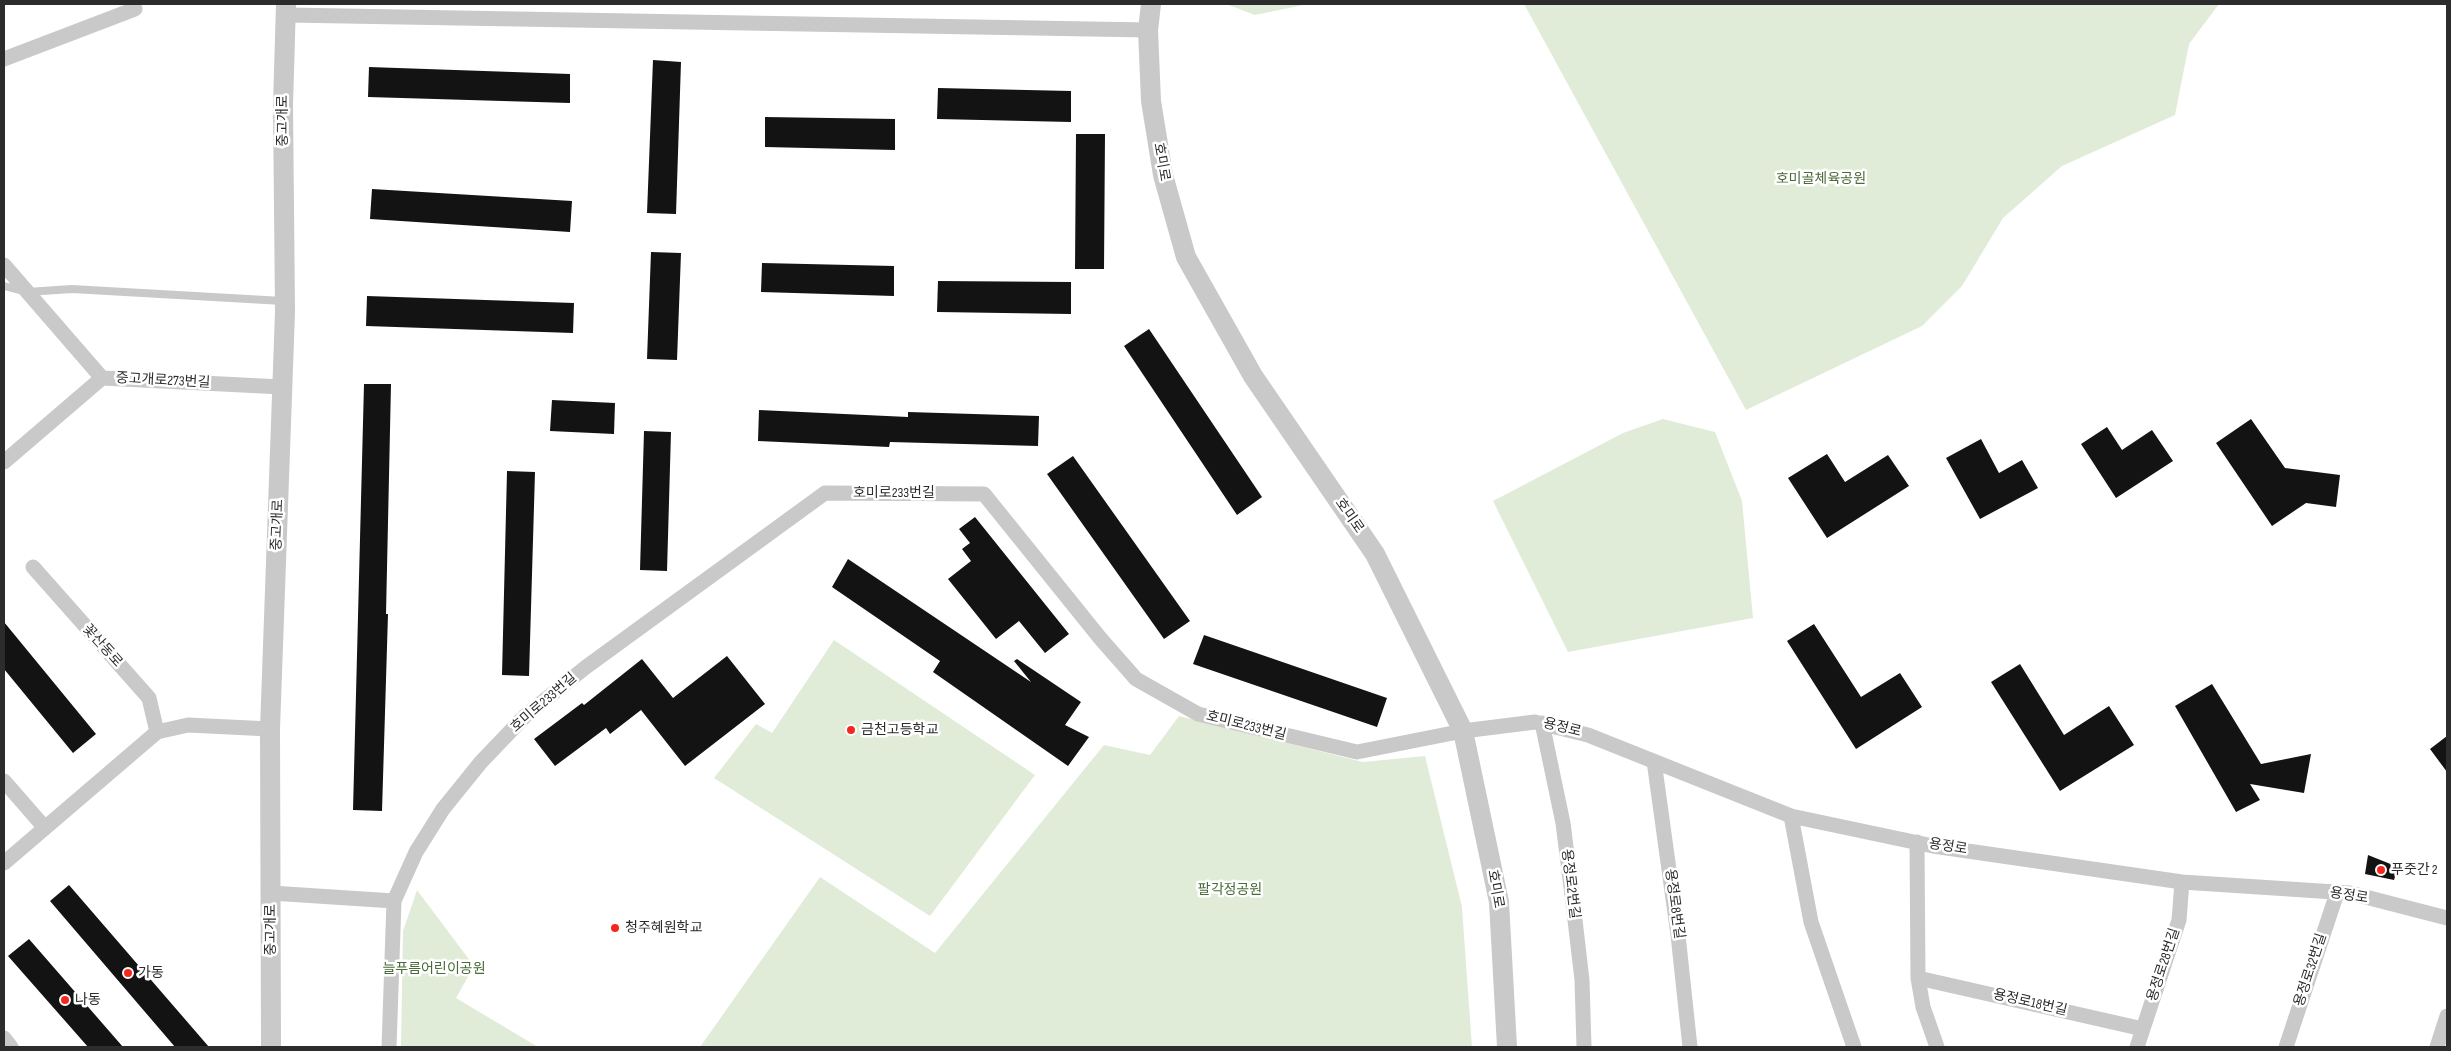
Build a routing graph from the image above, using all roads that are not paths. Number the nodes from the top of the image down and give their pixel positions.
1 (1151, 4) edge
2 (135, 9) dead end
3 (286, 9) edge
4 (1148, 30) junction
5 (4, 59) edge
6 (4, 265) edge
7 (4, 286) edge
8 (27, 292) junction
9 (285, 301) junction
10 (102, 378) junction
11 (282, 387) junction
12 (4, 462) edge
13 (33, 567) dead end
14 (1542, 723) junction
15 (270, 729) junction
16 (1463, 731) junction
17 (157, 732) junction
18 (1654, 761) junction
19 (4, 781) edge
20 (1791, 816) junction
21 (45, 828) junction
22 (1917, 842) junction
23 (4, 863) edge
24 (2182, 882) junction
25 (2337, 892) junction
26 (270, 893) junction
27 (394, 902) junction
28 (2447, 918) edge
29 (1918, 978) junction
30 (2447, 1016) edge
31 (2143, 1028) junction
32 (4, 1038) edge
33 (2442, 1039) edge
34 (11, 1047) edge
35 (270, 1047) edge
36 (389, 1047) edge
37 (1508, 1047) edge
38 (1584, 1047) edge
39 (1690, 1047) edge
40 (1854, 1047) edge
41 (1937, 1047) edge
42 (2137, 1047) edge
43 (2286, 1047) edge

1 - 4 street, 호미로
2 - 5 street
3 - 4 street
3 - 9 street, 중고개로
4 - 16 street, 호미로
6 - 8 street, 중고개로273번길
7 - 8 lane
8 - 9 lane
8 - 10 street, 중고개로273번길
9 - 11 street, 중고개로
10 - 11 street, 중고개로273번길
10 - 12 street
11 - 15 street, 중고개로
13 - 17 street, 꽃산동로
14 - 16 street, 용정로
14 - 18 street, 용정로
14 - 38 street, 용정로2번길
15 - 17 street
15 - 26 street, 중고개로
16 - 27 street, 호미로233번길
16 - 37 street, 호미로
17 - 21 street
18 - 20 street, 용정로
18 - 39 street, 용정로8번길
19 - 21 street
20 - 22 street, 용정로
20 - 40 street
21 - 23 street
22 - 24 street, 용정로
22 - 29 street
24 - 25 street, 용정로
24 - 31 street, 용정로28번길
25 - 28 street, 용정로
25 - 43 street, 용정로32번길
26 - 27 street
26 - 35 street, 중고개로
27 - 36 street
29 - 31 street, 용정로18번길
29 - 41 street
30 - 33 street
31 - 42 street, 용정로28번길
32 - 34 street

